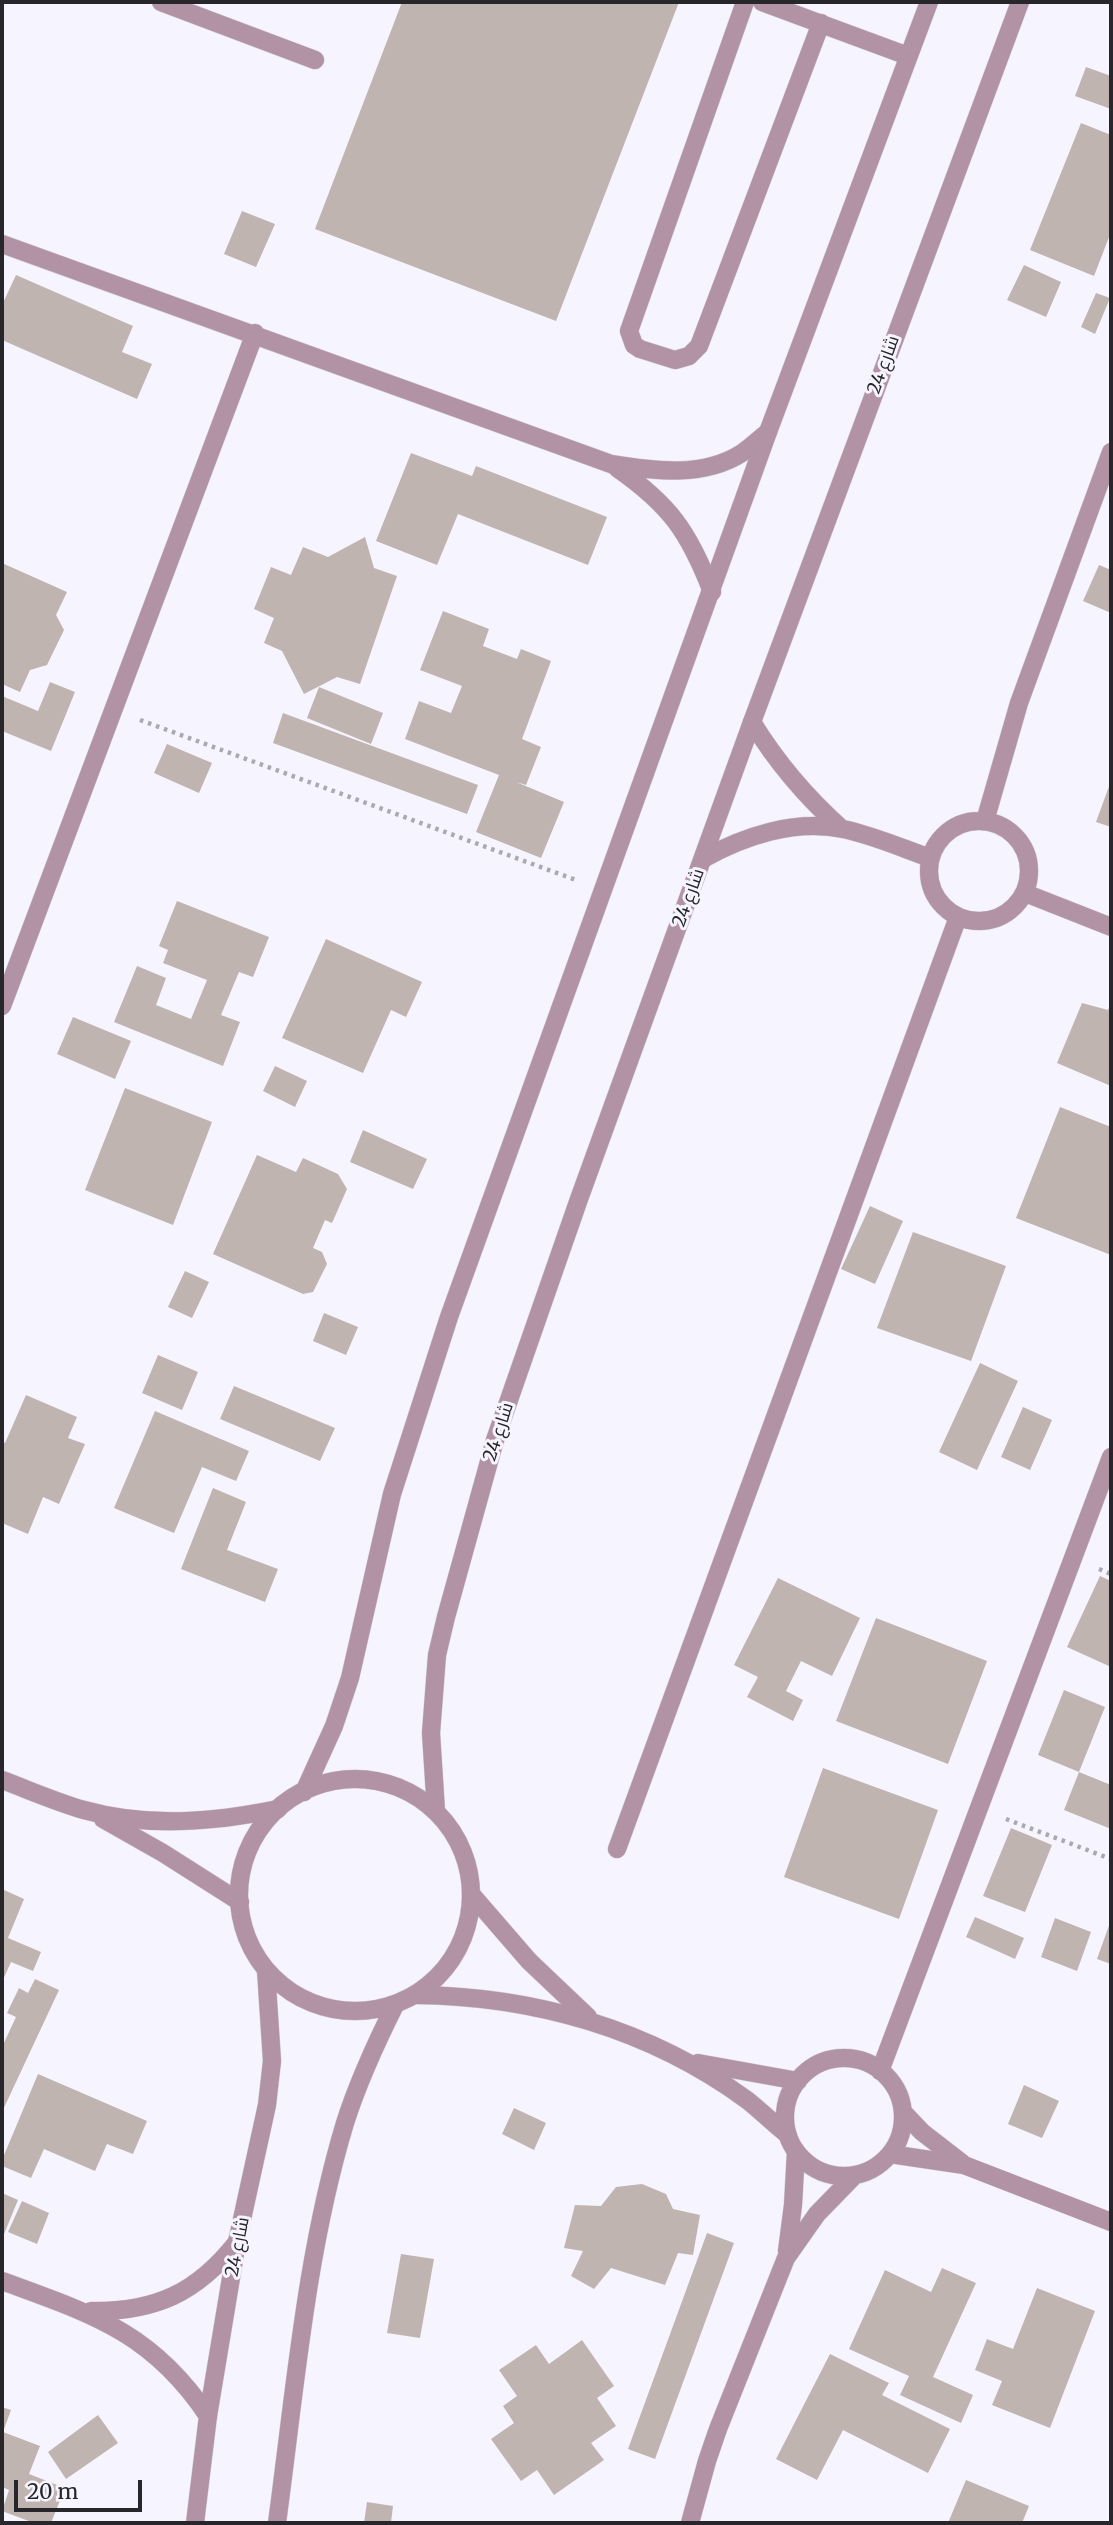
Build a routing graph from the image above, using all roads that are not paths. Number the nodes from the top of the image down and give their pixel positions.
1 (161, 2) edge
2 (745, 2) edge
3 (762, 2) edge
4 (929, 2) edge
5 (1020, 2) edge
6 (821, 23) junction
7 (908, 56) junction
8 (315, 60) dead end
9 (2, 244) edge
10 (255, 333) junction
11 (768, 432) junction
12 (1111, 452) edge
13 (611, 464) junction
14 (712, 592) junction
15 (752, 722) junction
16 (985, 821) junction
17 (842, 829) junction
18 (930, 858) junction
19 (703, 859) junction
20 (1025, 893) junction
21 (958, 917) junction
22 (1111, 926) edge
23 (2, 1006) edge
24 (1111, 1457) edge
25 (2, 1780) edge
26 (304, 1791) junction
27 (278, 1809) junction
28 (84, 1810) junction
29 (436, 1811) junction
30 (617, 1849) dead end
31 (471, 1894) junction
32 (240, 1902) junction
33 (266, 1970) junction
34 (415, 1995) junction
35 (395, 2005) junction
36 (593, 2021) junction
37 (684, 2060) junction
38 (880, 2071) junction
39 (798, 2081) junction
40 (903, 2112) junction
41 (792, 2143) junction
42 (890, 2154) junction
43 (964, 2165) junction
44 (854, 2176) junction
45 (1111, 2222) edge
46 (237, 2242) junction
47 (786, 2258) junction
48 (2, 2281) edge
49 (84, 2311) junction
50 (208, 2416) junction
51 (195, 2523) edge
52 (277, 2523) edge
53 (690, 2523) edge

1 - 8 street
2 - 6 street
3 - 6 street
4 - 7 street
5 - 15 street, شارع 24
6 - 7 street
7 - 11 street
9 - 10 street
10 - 13 street
10 - 23 street
11 - 13 street
11 - 14 street
12 - 16 street
13 - 14 street
14 - 26 street
15 - 17 street
15 - 19 street, شارع 24
16 - 18 street
16 - 20 street
17 - 18 street
17 - 19 street
18 - 21 street
19 - 29 street, شارع 24
20 - 21 street
20 - 22 street
21 - 30 street
24 - 38 street
25 - 28 street
26 - 27 street
26 - 29 street
27 - 28 street
27 - 32 street
28 - 32 street
29 - 31 street
31 - 34 street
31 - 36 street
32 - 33 street
33 - 35 street
33 - 46 street, شارع 24
34 - 35 street
34 - 36 street
35 - 52 street
36 - 37 street
37 - 39 street
37 - 41 street
38 - 39 street
38 - 40 street
39 - 41 street
40 - 42 street
40 - 43 street
41 - 44 street
41 - 47 street
42 - 43 street
42 - 44 street
43 - 45 street
44 - 47 street
46 - 49 street
46 - 50 street, شارع 24
47 - 53 street
48 - 49 street
49 - 50 street
50 - 51 street, شارع 24

